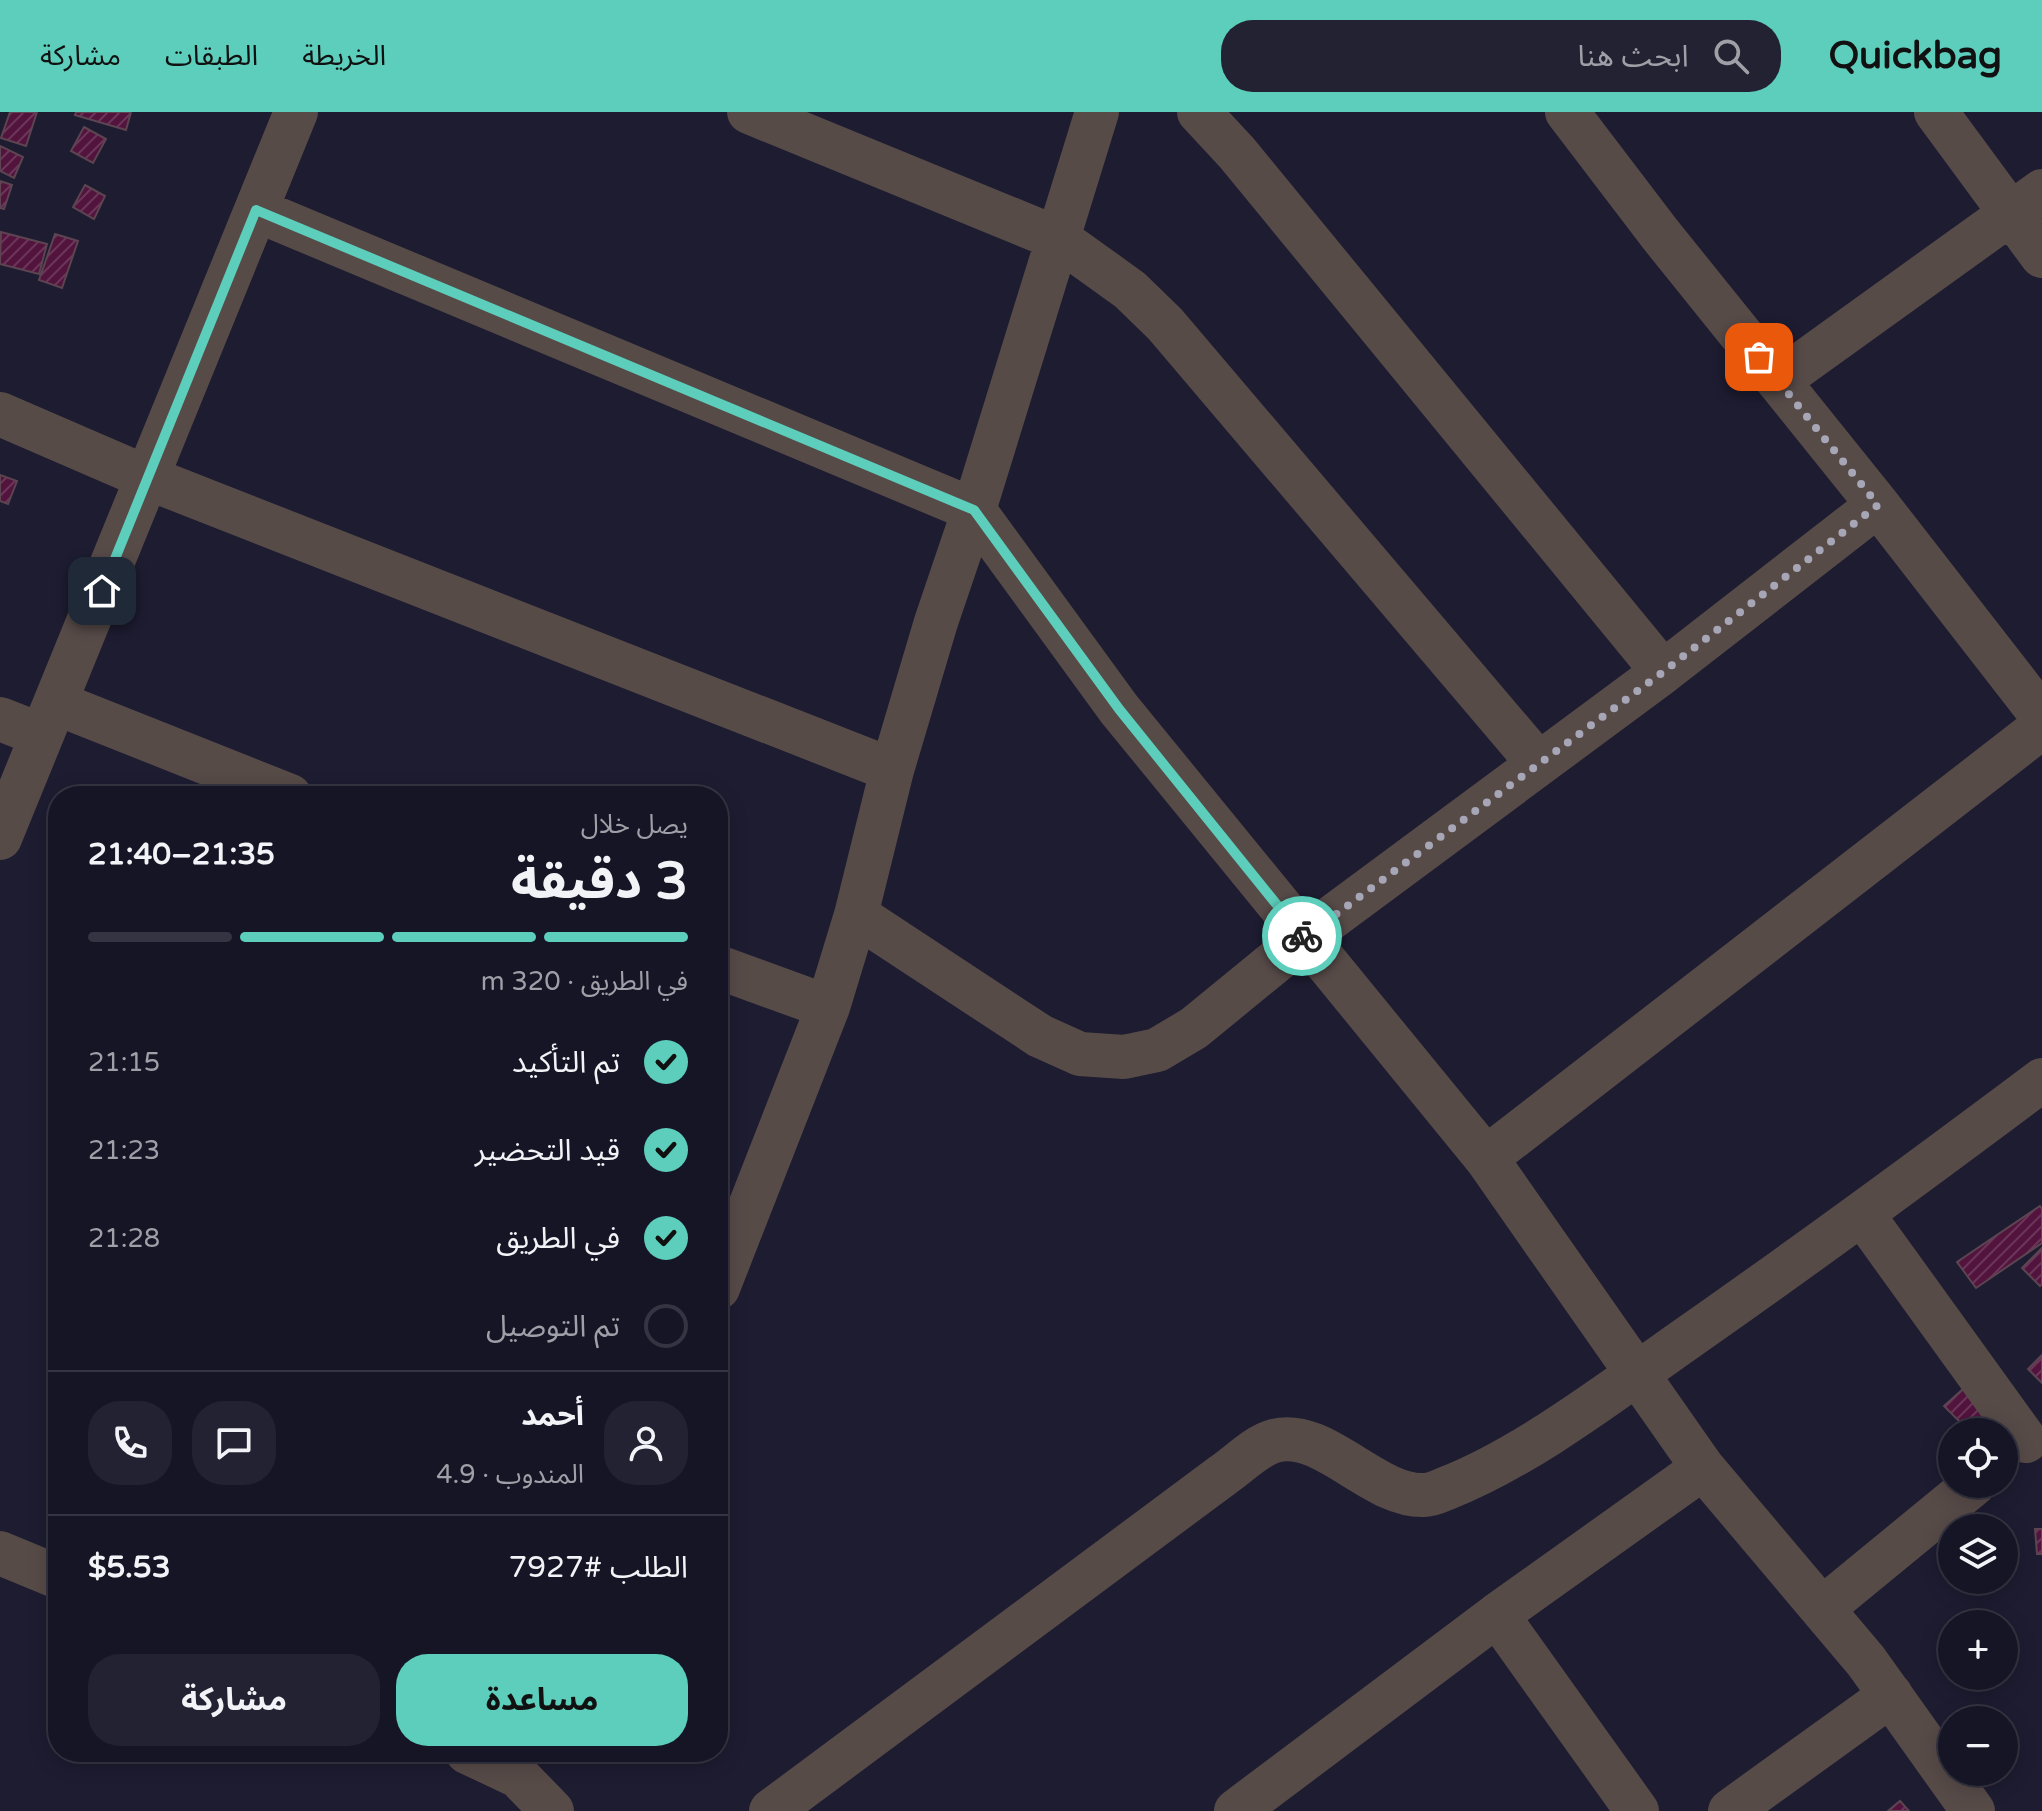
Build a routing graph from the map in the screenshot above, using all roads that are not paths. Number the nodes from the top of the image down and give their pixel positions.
1 (296, 112) edge
2 (749, 112) edge
3 (1097, 112) edge
4 (1199, 112) edge
5 (1567, 112) edge
6 (1936, 112) edge
7 (2027, 202) edge
8 (256, 210) junction
9 (1059, 239) junction
10 (2042, 256) edge
11 (1778, 381) junction
12 (0, 414) edge
13 (148, 478) junction
14 (1878, 505) junction
15 (974, 510) junction
16 (1663, 672) junction
17 (2042, 716) edge
18 (0, 719) edge
19 (49, 719) junction
20 (2042, 727) edge
21 (1538, 763) junction
22 (892, 770) junction
23 (259, 786) edge
24 (0, 838) edge
25 (856, 915) junction
26 (1304, 938) junction
27 (728, 971) edge
28 (828, 1007) junction
29 (2042, 1080) edge
30 (1486, 1158) junction
31 (1863, 1215) junction
32 (728, 1262) edge
33 (1638, 1373) junction
34 (2024, 1443) edge
35 (1703, 1468) junction
36 (1957, 1498) edge
37 (0, 1553) edge
38 (48, 1573) edge
39 (1823, 1608) junction
40 (1497, 1615) junction
41 (1891, 1695) junction
42 (486, 1762) edge
43 (519, 1780) edge
44 (552, 1811) edge
45 (771, 1811) edge
46 (1236, 1811) edge
47 (1637, 1811) edge
48 (1730, 1811) edge
49 (1973, 1811) edge

1 - 8 street
2 - 9 street
3 - 9 street
4 - 16 street
5 - 11 street
6 - 7 street
7 - 10 street
7 - 11 street
8 - 13 street
8 - 15 street
9 - 15 street
9 - 21 street
11 - 14 street
12 - 13 street
13 - 19 street
13 - 22 street
14 - 16 street
14 - 17 street
15 - 22 street
15 - 26 street
16 - 21 street
18 - 19 street
19 - 23 street
19 - 24 street
20 - 30 street
21 - 26 street
22 - 25 street
25 - 26 street
25 - 28 street
26 - 30 street
27 - 28 street
28 - 32 street
29 - 31 street
30 - 33 street
31 - 33 street
31 - 34 street
33 - 35 street
33 - 45 street
35 - 39 street
35 - 40 street
36 - 39 street
37 - 38 street
39 - 41 street
40 - 46 street
40 - 47 street
41 - 48 street
41 - 49 street
42 - 43 street
43 - 44 street

